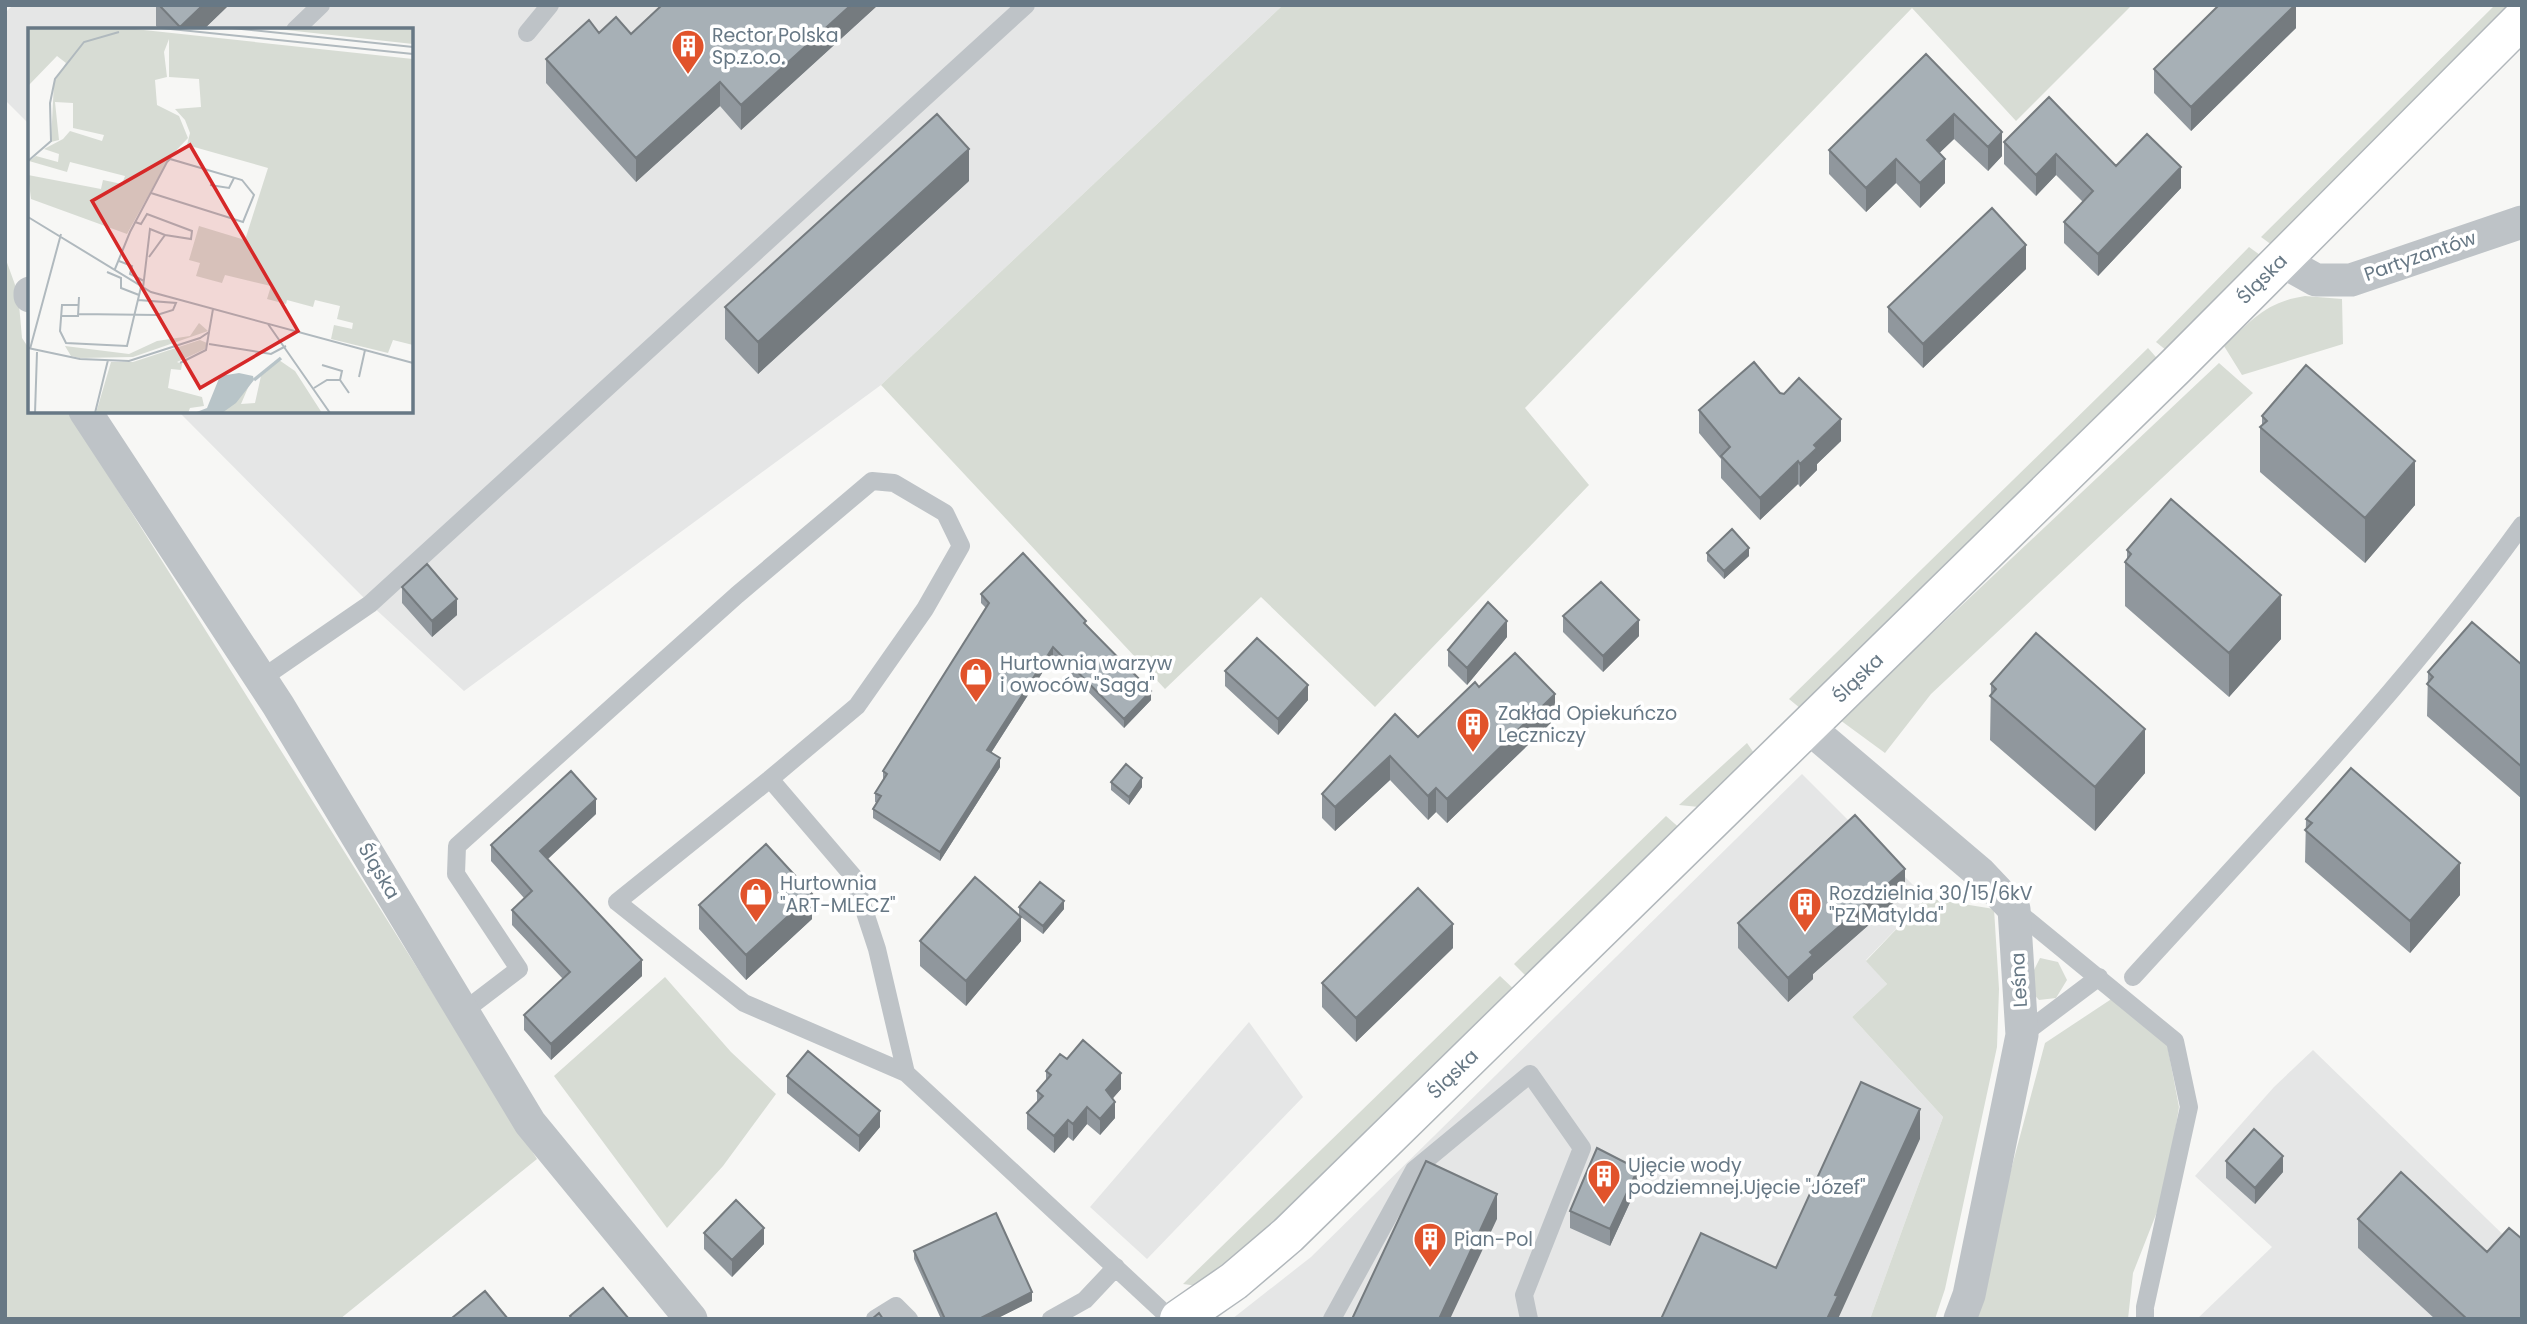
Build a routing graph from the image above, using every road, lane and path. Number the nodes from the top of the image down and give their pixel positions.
1 (321, 5) edge
2 (550, 5) edge
3 (1026, 5) edge
4 (2522, 19) edge
5 (297, 28) edge
6 (527, 33) dead end
7 (2522, 222) edge
8 (2280, 260) junction
9 (86, 413) edge
10 (2522, 525) edge
11 (261, 679) junction
12 (1808, 727) junction
13 (770, 779) junction
14 (2014, 909) junction
15 (2099, 977) junction
16 (2133, 977) dead end
17 (464, 1011) junction
18 (2022, 1035) junction
19 (906, 1073) junction
20 (1116, 1267) junction
21 (691, 1319) edge
22 (875, 1319) edge
23 (909, 1319) edge
24 (1051, 1319) edge
25 (1171, 1319) edge
26 (1179, 1319) edge
27 (1332, 1319) edge
28 (1529, 1319) edge
29 (1960, 1319) edge
30 (2145, 1319) edge

1 - 5 lane
2 - 6 lane
3 - 11 lane
4 - 8 main road, Śląska
7 - 8 street, Partyzantów
8 - 12 main road, Śląska
9 - 11 street, Śląska
10 - 16 lane
11 - 17 street, Śląska
12 - 14 street
12 - 26 main road, Śląska
13 - 17 lane
13 - 19 lane
13 - 19 lane
14 - 15 lane
14 - 18 street, Leśna
15 - 18 lane
15 - 30 lane
17 - 21 street, Śląska
18 - 29 street, Leśna
19 - 20 lane
20 - 24 lane
20 - 25 lane
22 - 23 lane
27 - 28 lane

